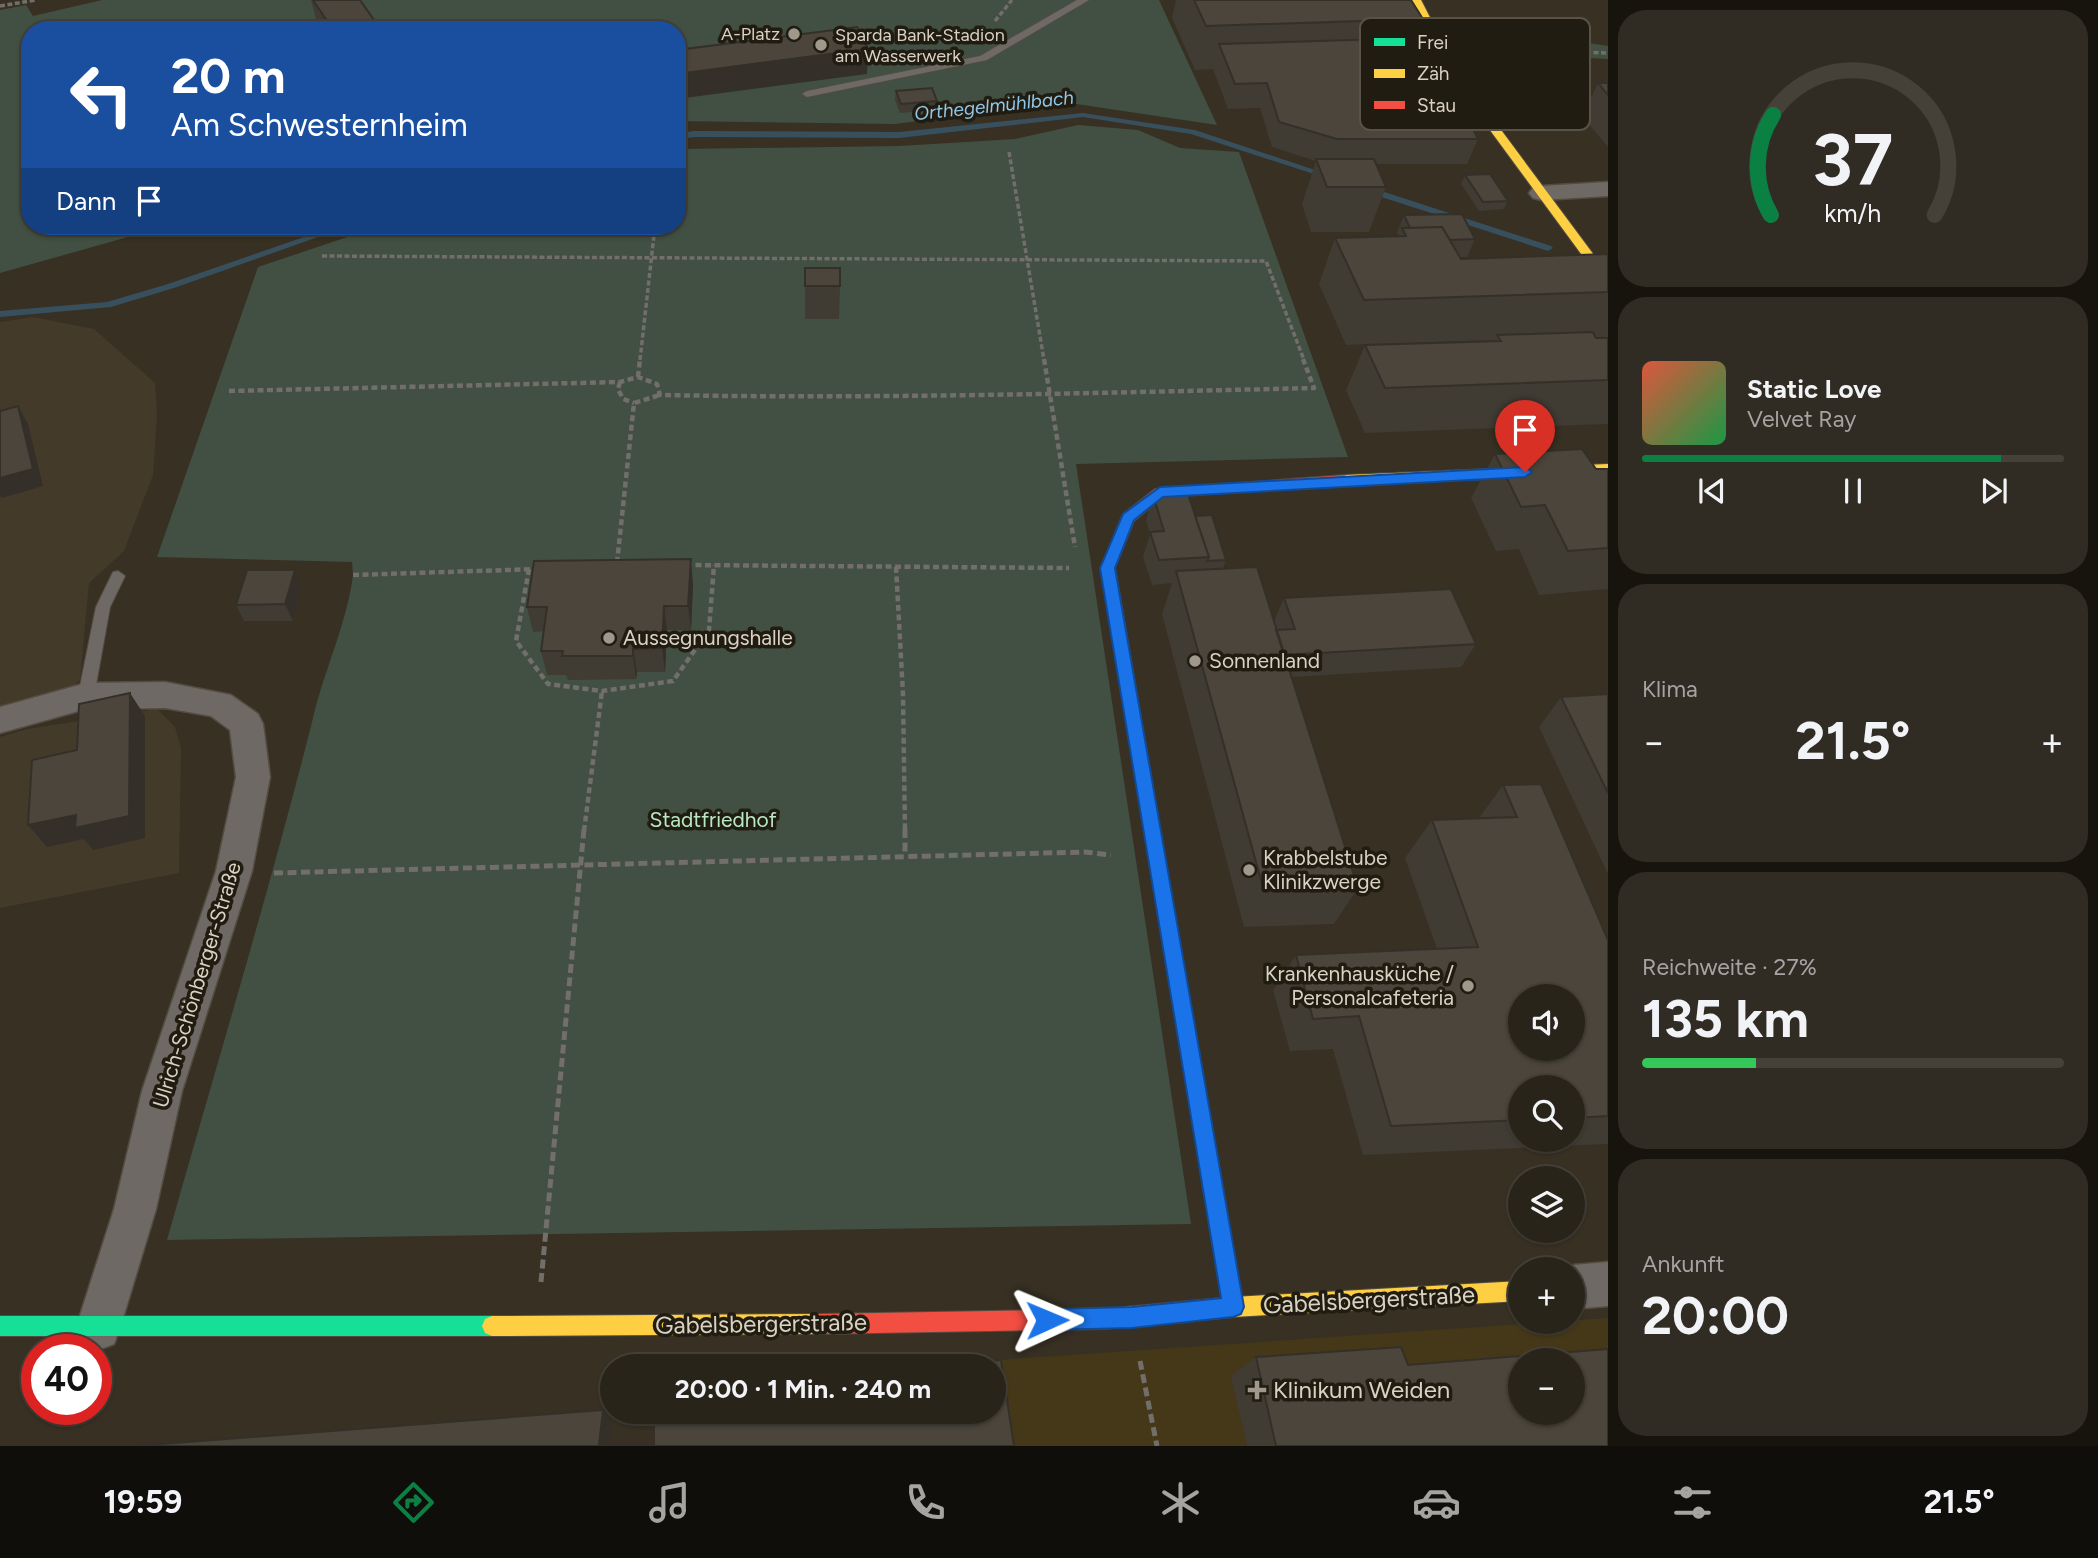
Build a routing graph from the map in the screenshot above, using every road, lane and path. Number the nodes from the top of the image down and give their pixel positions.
1 (36, 0) edge
2 (1084, 0) edge
3 (0, 6) edge
4 (1590, 52) edge
5 (1608, 53) edge
6 (807, 94) dead end
7 (1496, 130) edge
8 (1009, 152) dead end
9 (1608, 189) edge
10 (1541, 192) junction
11 (654, 235) edge
12 (322, 256) dead end
13 (652, 258) junction
14 (1027, 260) junction
15 (1608, 282) edge
16 (638, 377) junction
17 (620, 382) junction
18 (229, 391) dead end
19 (1048, 394) junction
20 (660, 395) junction
21 (634, 403) junction
22 (1608, 469) edge
23 (1076, 555) dead end
24 (715, 565) junction
25 (673, 566) edge
26 (617, 567) edge
27 (896, 567) junction
28 (1079, 568) dead end
29 (529, 569) junction
30 (541, 569) edge
31 (353, 575) dead end
32 (118, 576) dead end
33 (602, 691) junction
34 (86, 696) junction
35 (0, 720) edge
36 (1111, 855) dead end
37 (905, 856) junction
38 (580, 864) junction
39 (234, 871) junction
40 (1608, 1284) edge
41 (1585, 1286) edge
42 (1508, 1292) edge
43 (1233, 1307) junction
44 (1132, 1318) junction
45 (537, 1325) junction
46 (0, 1326) edge
47 (98, 1328) junction
48 (1157, 1446) edge

1 - 3 path
2 - 6 lane
4 - 5 path
7 - 10 street
8 - 14 path
9 - 10 street
10 - 15 street
11 - 13 path
12 - 13 path
13 - 14 path
13 - 16 path
14 - 19 path
14 - 19 path
16 - 17 path
16 - 20 path
17 - 18 path
17 - 21 path
19 - 20 path
19 - 23 path
20 - 21 path
21 - 26 path
22 - 43 street
24 - 25 path
24 - 27 path
24 - 33 path
27 - 28 path
27 - 37 path
29 - 30 path
29 - 31 path
29 - 33 path
32 - 34 lane
33 - 38 path
34 - 35 street, Ulrich-Schönberger-Straße
34 - 39 street, Ulrich-Schönberger-Straße
36 - 37 path
37 - 38 path
38 - 39 path
38 - 45 path
39 - 47 street, Ulrich-Schönberger-Straße
40 - 41 street
42 - 43 street, Gabelsbergerstraße
43 - 44 street, Gabelsbergerstraße
44 - 45 street, Gabelsbergerstraße
44 - 48 path
45 - 47 street, Gabelsbergerstraße
46 - 47 street, Gabelsbergerstraße

